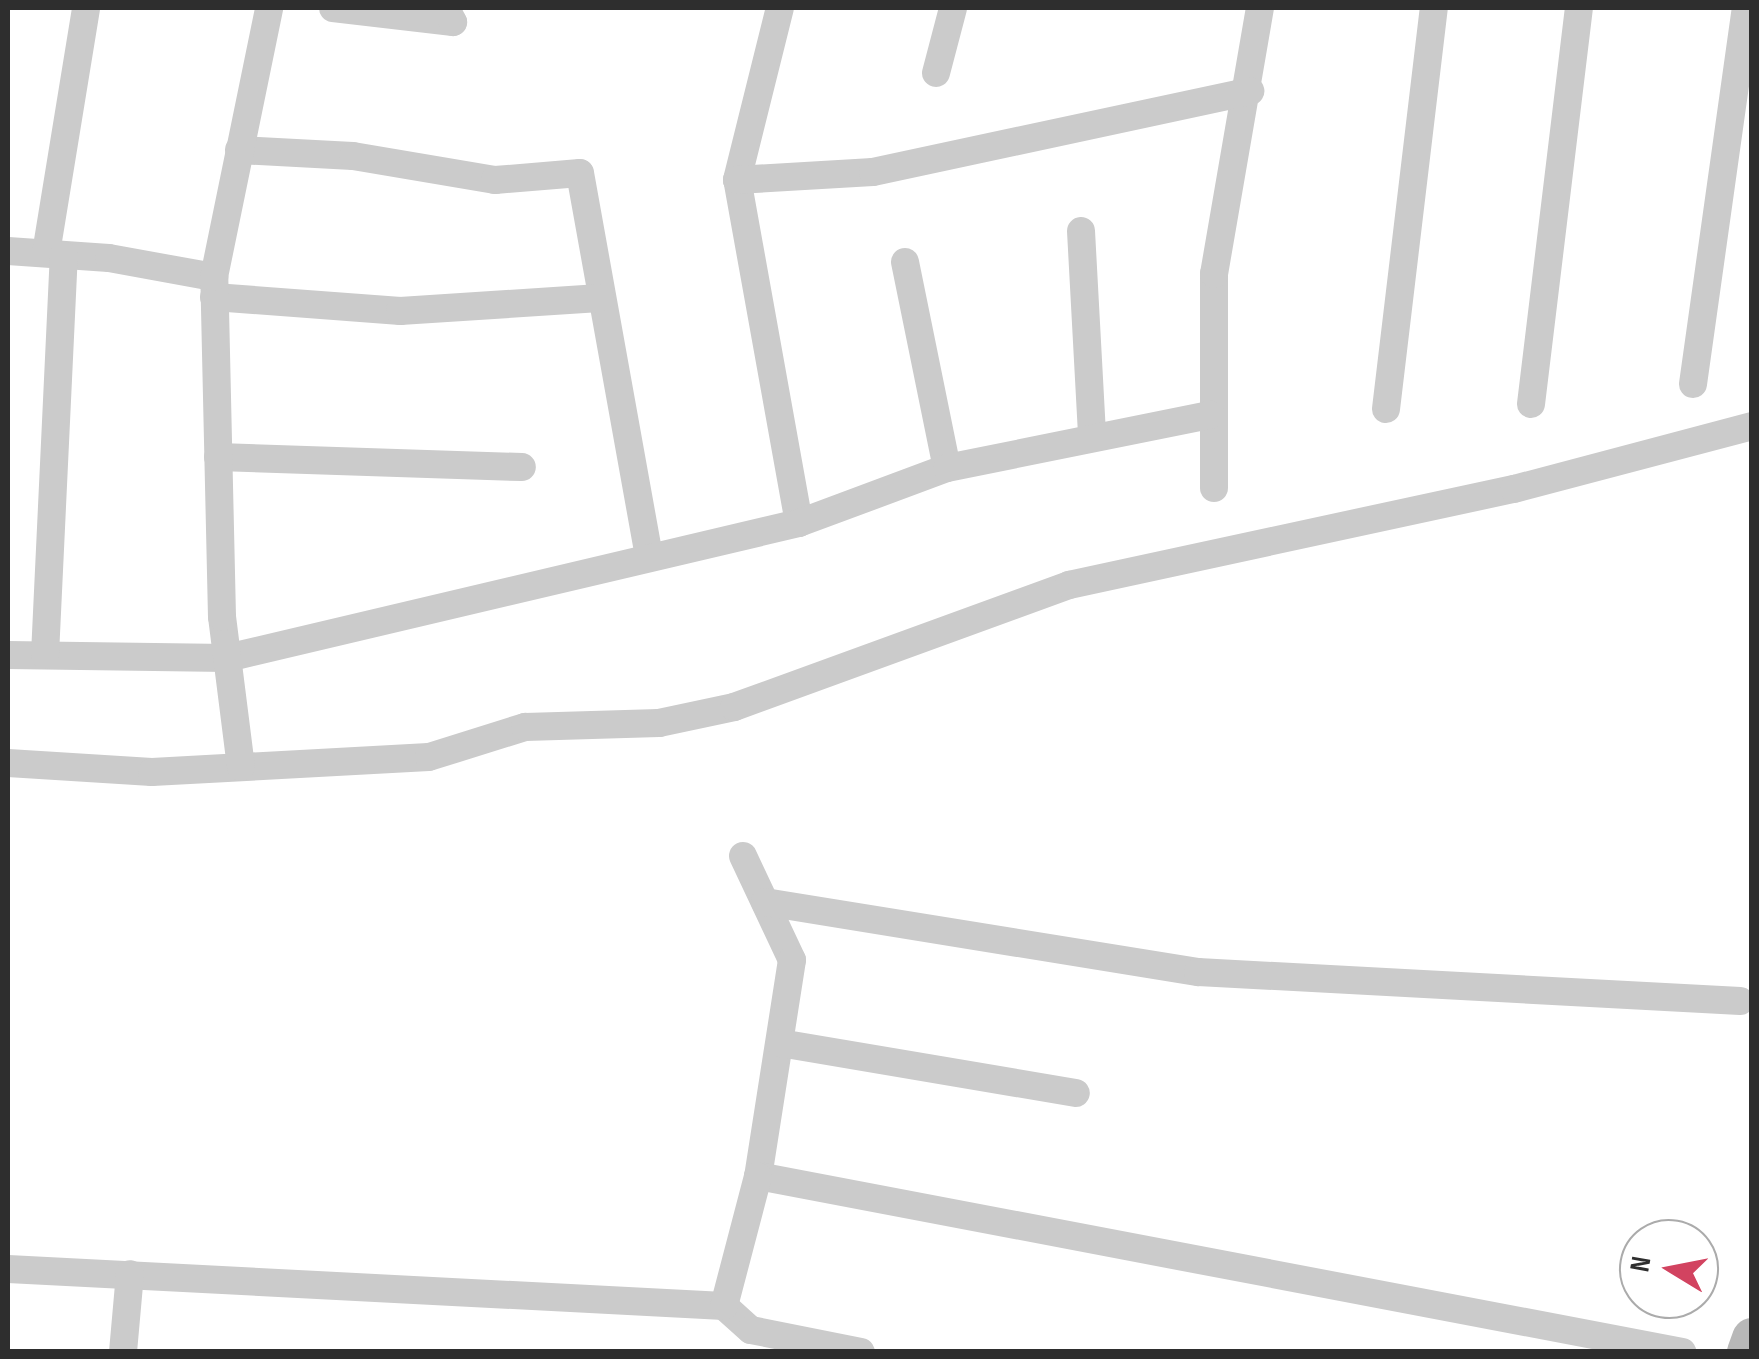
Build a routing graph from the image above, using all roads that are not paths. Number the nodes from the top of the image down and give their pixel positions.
1 (86, 8) edge
2 (270, 8) edge
3 (334, 8) edge
4 (446, 8) edge
5 (780, 8) edge
6 (953, 8) edge
7 (1260, 8) edge
8 (1434, 8) edge
9 (1579, 8) edge
10 (1746, 8) edge
11 (936, 74) dead end
12 (1250, 91) junction
13 (239, 150) junction
14 (737, 180) junction
15 (1081, 230) dead end
16 (8, 251) edge
17 (55, 254) junction
18 (905, 262) dead end
19 (214, 287) junction
20 (600, 298) junction
21 (1693, 384) dead end
22 (1531, 404) dead end
23 (1386, 409) dead end
24 (1211, 415) junction
25 (1752, 426) edge
26 (1092, 434) junction
27 (218, 458) junction
28 (522, 467) dead end
29 (948, 468) junction
30 (1214, 488) dead end
31 (799, 523) junction
32 (649, 558) junction
33 (8, 655) edge
34 (45, 655) junction
35 (227, 658) junction
36 (8, 762) edge
37 (241, 767) junction
38 (743, 856) dead end
39 (764, 902) junction
40 (1740, 1001) dead end
41 (780, 1043) junction
42 (1076, 1093) dead end
43 (758, 1176) junction
44 (8, 1269) edge
45 (130, 1274) junction
46 (724, 1306) junction
47 (1752, 1338) edge
48 (123, 1352) edge
49 (860, 1352) edge
50 (1682, 1352) edge
51 (1748, 1352) edge

1 - 17 street
2 - 13 street
3 - 4 street
5 - 14 street
6 - 11 street
7 - 12 street
8 - 23 street
9 - 22 street
10 - 21 street
12 - 14 street
12 - 24 street
13 - 19 street
13 - 20 street
14 - 31 street
15 - 26 street
16 - 17 street
17 - 19 street
17 - 34 street
18 - 29 street
19 - 20 street
19 - 27 street
20 - 32 street
24 - 26 street
24 - 30 street
25 - 37 street
26 - 29 street
27 - 28 street
27 - 35 street
29 - 31 street
31 - 32 street
32 - 35 street
33 - 34 street
34 - 35 street
35 - 37 street
36 - 37 street
38 - 39 street
39 - 40 street
39 - 41 street
41 - 42 street
41 - 43 street
43 - 46 street
43 - 50 street
44 - 45 street
45 - 46 street
45 - 48 street
46 - 49 street
47 - 51 street

